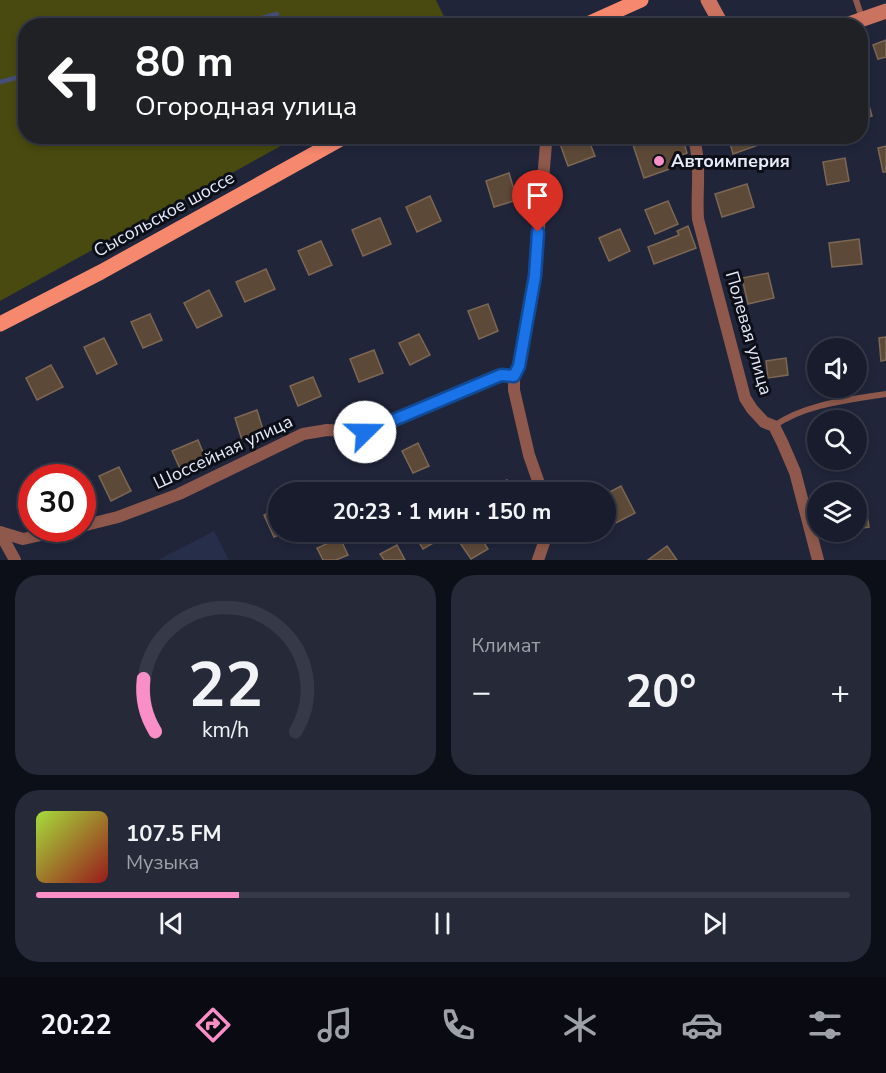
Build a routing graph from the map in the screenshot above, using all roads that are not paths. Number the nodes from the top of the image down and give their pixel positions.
1 (641, 0) edge
2 (708, 0) edge
3 (856, 0) edge
4 (886, 11) edge
5 (601, 18) edge
6 (718, 18) edge
7 (862, 18) edge
8 (865, 18) edge
9 (332, 144) edge
10 (546, 144) edge
11 (696, 144) edge
12 (0, 324) edge
13 (514, 376) junction
14 (886, 394) edge
15 (774, 426) junction
16 (538, 482) edge
17 (96, 522) edge
18 (0, 533) edge
19 (18, 537) edge
20 (544, 542) edge
21 (15, 560) edge
22 (538, 560) edge
23 (818, 560) edge

1 - 5 main road
2 - 6 main road
3 - 7 lane
4 - 8 main road
9 - 12 main road, Сысольское шоссе
10 - 13 street
11 - 15 street, Полевая улица
13 - 16 street
13 - 17 street, Шоссейная улица
14 - 15 lane
15 - 23 street, Полевая улица
18 - 19 street
18 - 21 street
20 - 22 street

